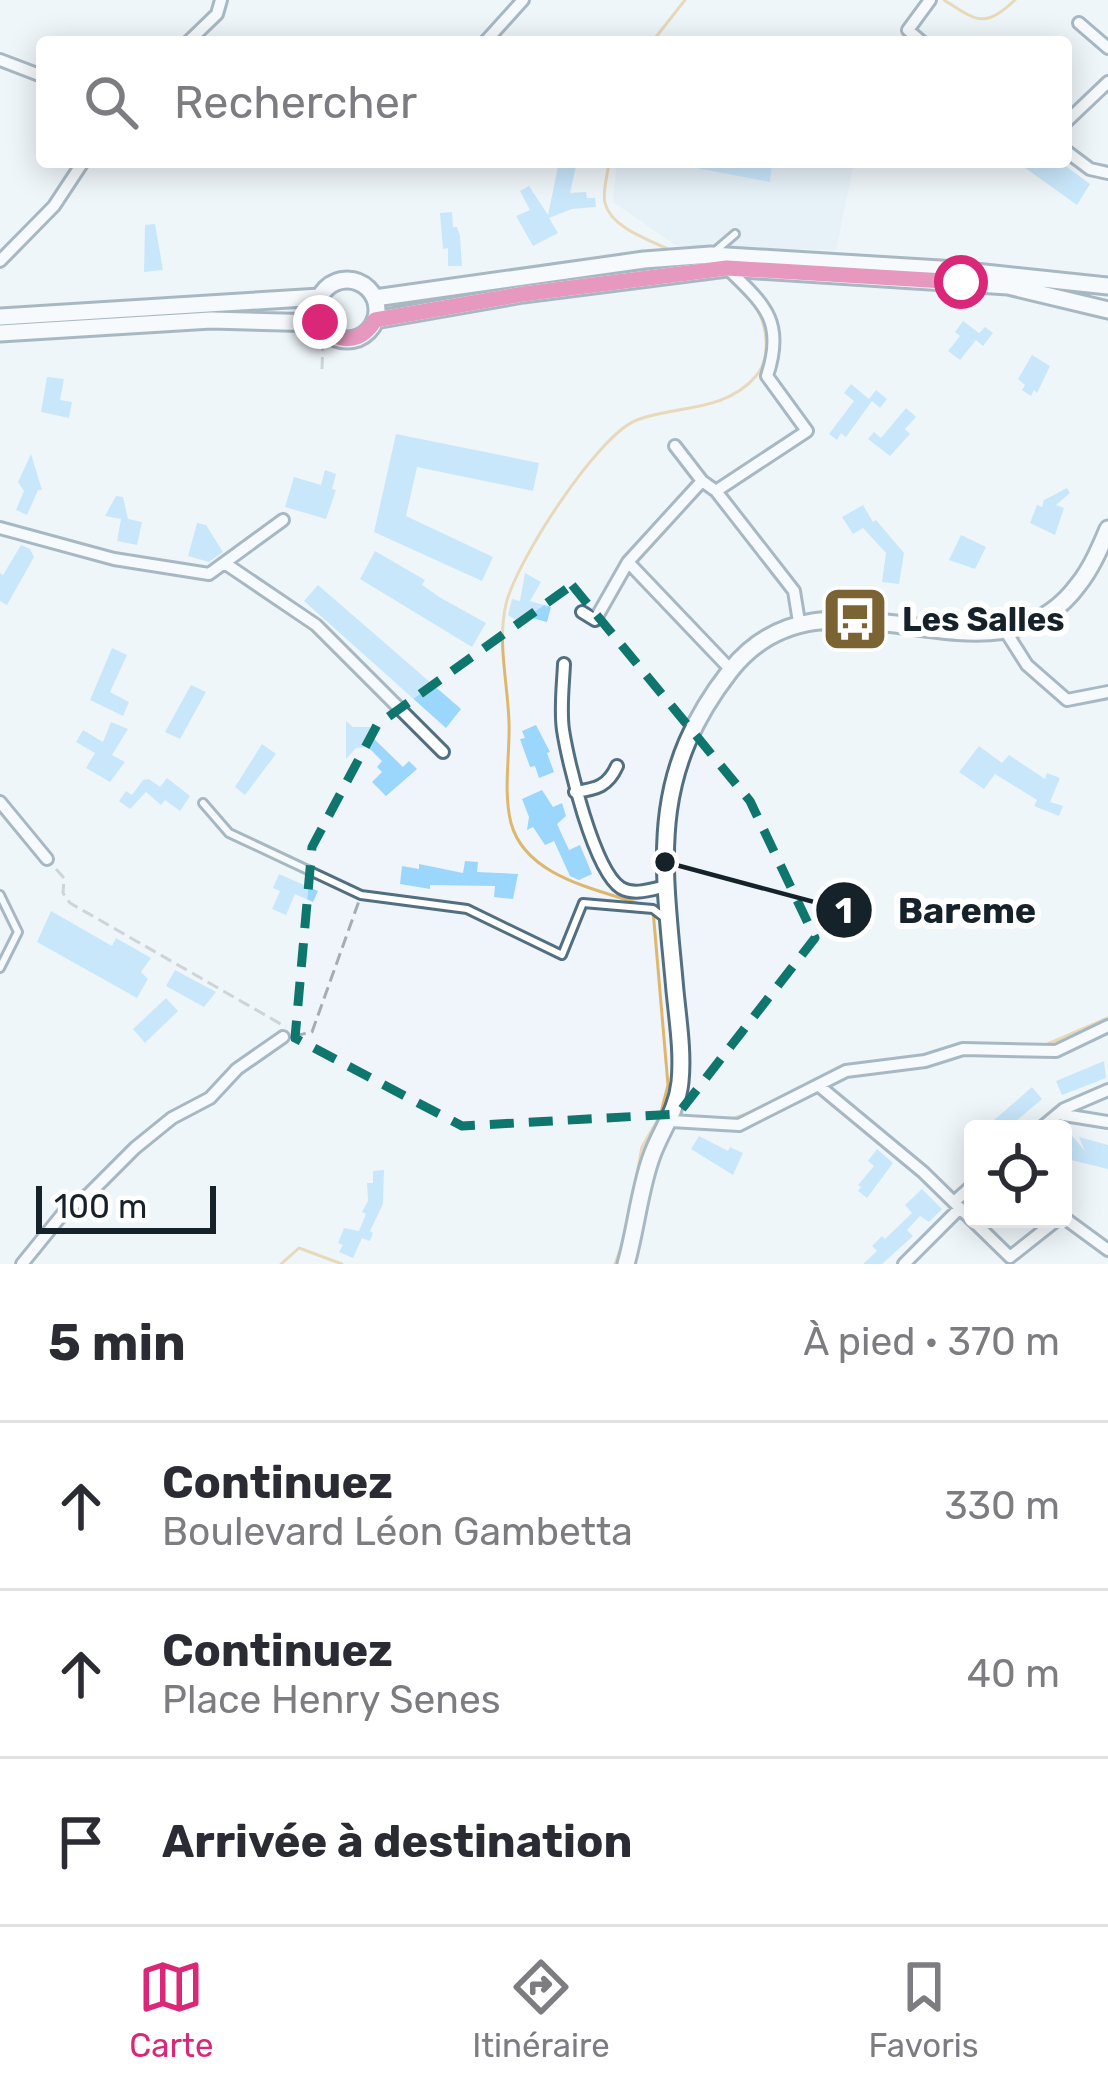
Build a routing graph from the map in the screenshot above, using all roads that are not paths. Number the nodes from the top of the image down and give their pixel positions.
1 (221, 0) edge
2 (524, 0) edge
3 (930, 0) edge
4 (1079, 23) dead end
5 (194, 36) edge
6 (491, 36) edge
7 (915, 36) edge
8 (1108, 48) edge
9 (0, 60) edge
10 (36, 74) edge
11 (1108, 82) edge
12 (1072, 116) edge
13 (1072, 156) edge
14 (78, 168) edge
15 (1108, 173) edge
16 (735, 234) dead end
17 (711, 255) junction
18 (0, 261) edge
19 (727, 268) junction
20 (1108, 286) edge
21 (320, 297) junction
22 (374, 298) junction
23 (1108, 310) edge
24 (0, 317) edge
25 (375, 320) junction
26 (323, 327) junction
27 (0, 333) edge
28 (675, 446) dead end
29 (702, 482) junction
30 (716, 491) junction
31 (283, 520) dead end
32 (0, 529) edge
33 (1108, 529) edge
34 (628, 562) junction
35 (226, 563) junction
36 (582, 612) dead end
37 (799, 622) junction
38 (1006, 632) junction
39 (564, 664) dead end
40 (731, 670) junction
41 (1108, 692) edge
42 (443, 752) dead end
43 (617, 766) dead end
44 (575, 792) junction
45 (0, 802) edge
46 (203, 803) dead end
47 (47, 859) road end
48 (667, 886) junction
49 (0, 896) edge
50 (669, 921) junction
51 (0, 968) edge
52 (1108, 1026) edge
53 (283, 1037) road end
54 (818, 1085) junction
55 (1108, 1090) edge
56 (1058, 1114) junction
57 (671, 1120) junction
58 (1051, 1120) edge
59 (1108, 1122) edge
60 (964, 1196) edge
61 (957, 1205) junction
62 (964, 1212) edge
63 (1072, 1226) edge
64 (980, 1228) edge
65 (1047, 1228) edge
66 (1108, 1250) edge
67 (22, 1264) edge
68 (626, 1264) edge
69 (904, 1264) edge

1 - 5 street
2 - 6 street
3 - 7 street
4 - 8 street
9 - 10 street
11 - 12 street
13 - 15 street
14 - 18 street
16 - 17 lane
17 - 20 main road
17 - 22 main road
19 - 23 main road
19 - 25 main road
19 - 30 street
21 - 22 main road
21 - 24 main road
21 - 26 main road
22 - 25 main road
25 - 26 main road
26 - 27 main road
28 - 29 street
29 - 30 street
29 - 34 street
30 - 37 street
31 - 35 street
32 - 35 street
33 - 38 main road
34 - 36 street
34 - 40 street
35 - 42 street
37 - 38 main road
37 - 40 main road
38 - 41 street
39 - 44 street
40 - 48 main road
43 - 44 street
44 - 48 street
45 - 47 street
46 - 50 lane
48 - 50 main road
49 - 51 lane
50 - 57 main road
52 - 54 street
53 - 67 street
54 - 57 street
54 - 61 street
55 - 56 street
56 - 58 street
56 - 59 street
57 - 68 main road
60 - 61 street
61 - 62 street
61 - 69 street
63 - 66 street
64 - 65 street

